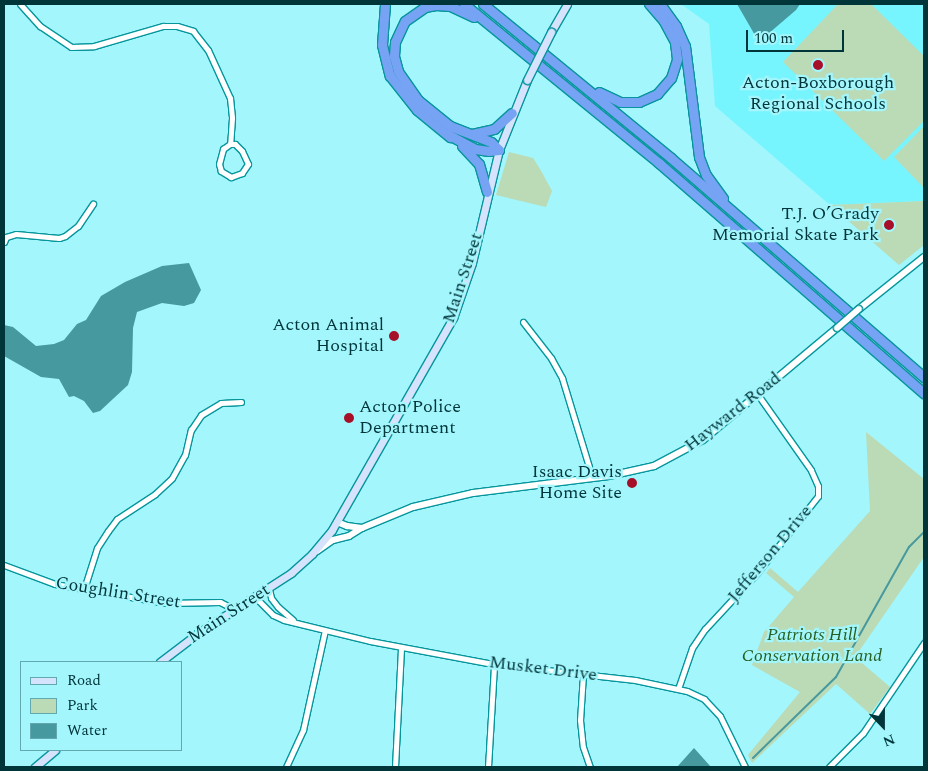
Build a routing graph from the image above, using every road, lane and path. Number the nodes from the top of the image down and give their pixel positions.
1 (20, 4) edge
2 (385, 4) edge
3 (464, 4) edge
4 (483, 4) edge
5 (566, 4) edge
6 (649, 4) edge
7 (660, 4) edge
8 (494, 28) junction
9 (574, 77) junction
10 (512, 113) junction
11 (465, 133) junction
12 (447, 134) junction
13 (230, 144) junction
14 (499, 150) junction
15 (487, 192) junction
16 (93, 204) dead end
17 (736, 214) junction
18 (4, 242) edge
19 (924, 257) edge
20 (523, 322) dead end
21 (924, 377) edge
22 (924, 393) edge
23 (758, 395) junction
24 (241, 402) dead end
25 (592, 477) junction
26 (337, 522) junction
27 (362, 528) junction
28 (332, 530) junction
29 (343, 536) junction
30 (312, 554) junction
31 (4, 565) edge
32 (84, 589) junction
33 (269, 589) junction
34 (256, 597) junction
35 (234, 609) junction
36 (302, 625) junction
37 (326, 630) junction
38 (924, 643) edge
39 (401, 647) junction
40 (161, 661) edge
41 (494, 665) junction
42 (583, 674) junction
43 (678, 689) junction
44 (54, 751) edge
45 (35, 767) edge
46 (286, 767) edge
47 (395, 767) edge
48 (488, 767) edge
49 (590, 767) edge
50 (745, 767) edge
51 (829, 767) edge

1 - 13 street
2 - 12 highway
3 - 8 highway
4 - 9 highway
5 - 10 main road, Main Street, bridge
6 - 9 highway
7 - 17 highway
8 - 11 highway
8 - 22 highway
9 - 17 highway
10 - 11 highway
10 - 14 main road, Main Street
11 - 14 highway
12 - 14 highway
12 - 15 highway
13 - 13 street
14 - 15 main road, Main Street
15 - 26 main road, Main Street
16 - 18 street
17 - 21 highway
19 - 23 street, Hayward Road, bridge
20 - 25 street
23 - 25 street, Hayward Road
23 - 43 street, Jefferson Drive
24 - 32 street
25 - 27 street, Hayward Road
26 - 27 street
26 - 28 main road, Main Street
27 - 29 street, Hayward Road
28 - 29 street
28 - 30 main road, Main Street
29 - 30 street, Hayward Road
30 - 33 main road, Main Street
31 - 32 street, Coughlin Street
32 - 35 street, Coughlin Street
33 - 34 main road, Main Street
33 - 36 street, Musket Drive
34 - 35 main road, Main Street
34 - 36 street, Musket Drive
35 - 40 main road, Main Street
36 - 37 street, Musket Drive
37 - 39 street, Musket Drive
37 - 46 street
38 - 51 street
39 - 41 street, Musket Drive
39 - 47 street
41 - 42 street, Musket Drive
41 - 48 street
42 - 43 street, Musket Drive
42 - 49 street
43 - 50 street, Musket Drive
44 - 45 main road

